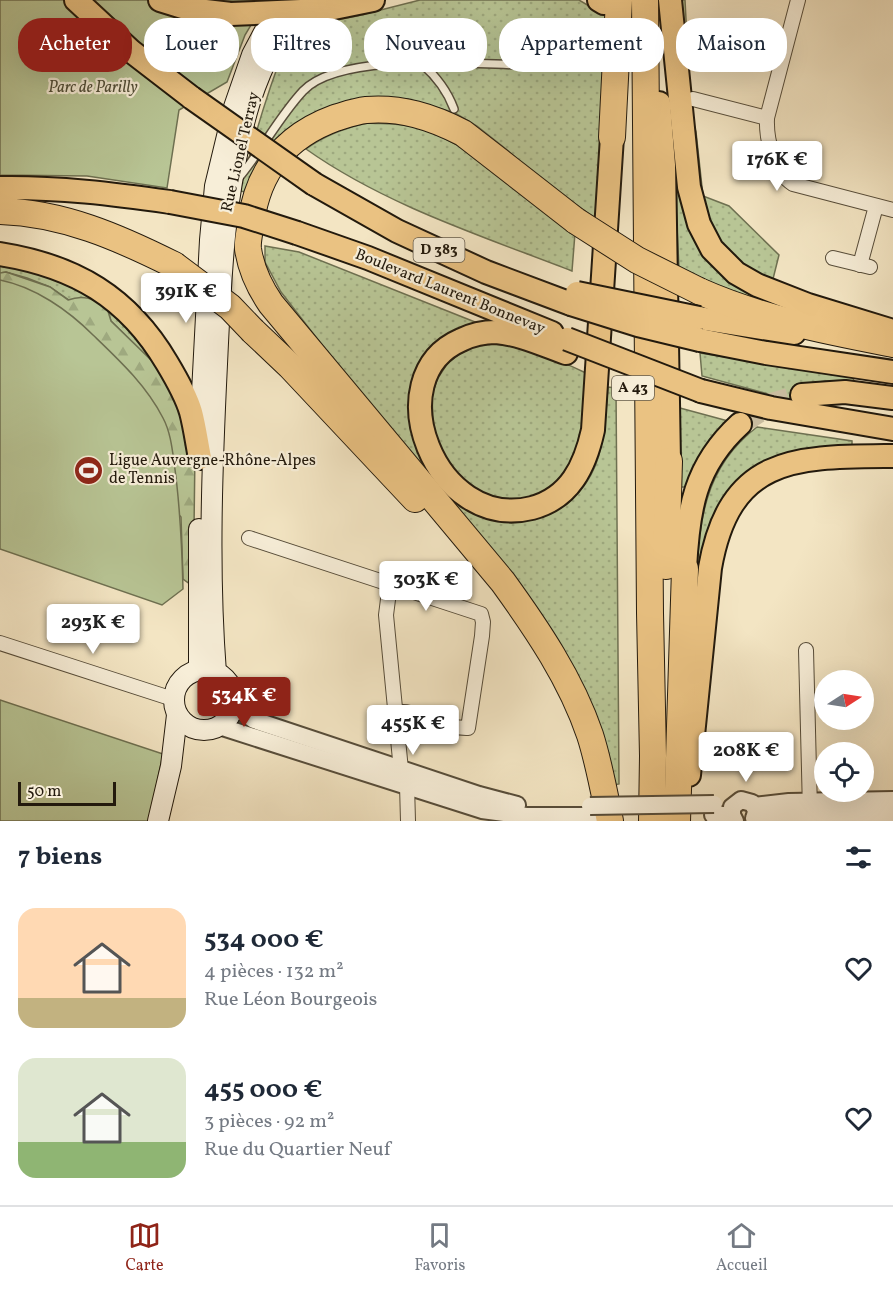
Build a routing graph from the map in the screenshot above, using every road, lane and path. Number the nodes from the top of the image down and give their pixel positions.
1 (76, 0) edge
2 (160, 0) edge
3 (281, 0) edge
4 (297, 0) edge
5 (373, 0) edge
6 (645, 0) edge
7 (670, 0) edge
8 (798, 0) edge
9 (613, 1) edge
10 (364, 66) edge
11 (432, 72) edge
12 (693, 99) dead end
13 (659, 103) dead end
14 (454, 109) dead end
15 (767, 118) junction
16 (612, 137) joint
17 (0, 188) edge
18 (230, 188) junction
19 (876, 206) junction
20 (893, 210) edge
21 (0, 211) edge
22 (0, 254) edge
23 (833, 258) dead end
24 (571, 298) junction
25 (893, 331) edge
26 (566, 346) junction
27 (893, 346) edge
28 (893, 372) edge
29 (802, 395) tunnel mouth
30 (893, 398) edge
31 (740, 424) tunnel mouth
32 (893, 429) edge
33 (893, 456) edge
34 (200, 458) junction
35 (669, 461) joint
36 (249, 538) dead end
37 (685, 569) joint
38 (390, 584) junction
39 (0, 643) edge
40 (807, 650) dead end
41 (208, 671) junction
42 (233, 705) junction
43 (175, 707) junction
44 (395, 712) junction
45 (219, 726) junction
46 (199, 730) junction
47 (171, 766) junction
48 (404, 778) junction
49 (893, 800) edge
50 (599, 807) edge
51 (810, 809) junction
52 (734, 813) edge
53 (753, 815) edge
54 (893, 815) edge
55 (158, 821) edge
56 (408, 821) edge
57 (636, 821) edge
58 (652, 821) edge
59 (658, 821) edge
60 (677, 821) edge
61 (682, 821) edge

1 - 24 highway, Boulevard Laurent Bonnevay / D 383, bridge
2 - 5 highway, bridge
3 - 34 main road, Rue Lionel Terray
4 - 18 main road, Rue Lionel Terray
6 - 58 highway, A 43
7 - 25 highway
8 - 15 street
9 - 16 highway
9 - 57 highway, A 43
10 - 18 lane
11 - 14 lane
12 - 15 street
13 - 35 highway
15 - 19 street
16 - 26 highway
17 - 26 highway, Boulevard Laurent Bonnevay / D 383, bridge
18 - 41 main road, Rue Lionel Terray
19 - 20 street
19 - 23 street
21 - 50 highway, bridge
22 - 34 highway
24 - 27 highway, bridge
24 - 28 highway, Boulevard Laurent Bonnevay / D 383, bridge
26 - 32 highway, Boulevard Laurent Bonnevay / D 383, bridge
27 - 50 highway, bridge
29 - 30 highway
31 - 37 highway
33 - 61 highway
34 - 41 main road, Rue Lionel Terray
35 - 59 highway
36 - 38 street
37 - 60 highway
38 - 44 street
38 - 44 street
39 - 43 street
40 - 51 street
41 - 42 main road
41 - 43 main road
42 - 45 main road
42 - 48 street
43 - 46 main road
43 - 47 main road
44 - 48 street
45 - 46 main road
45 - 48 street
46 - 47 main road
47 - 55 main road
48 - 50 street
48 - 56 street
49 - 51 street
50 - 52 street
51 - 53 street
51 - 54 street
52 - 53 street

